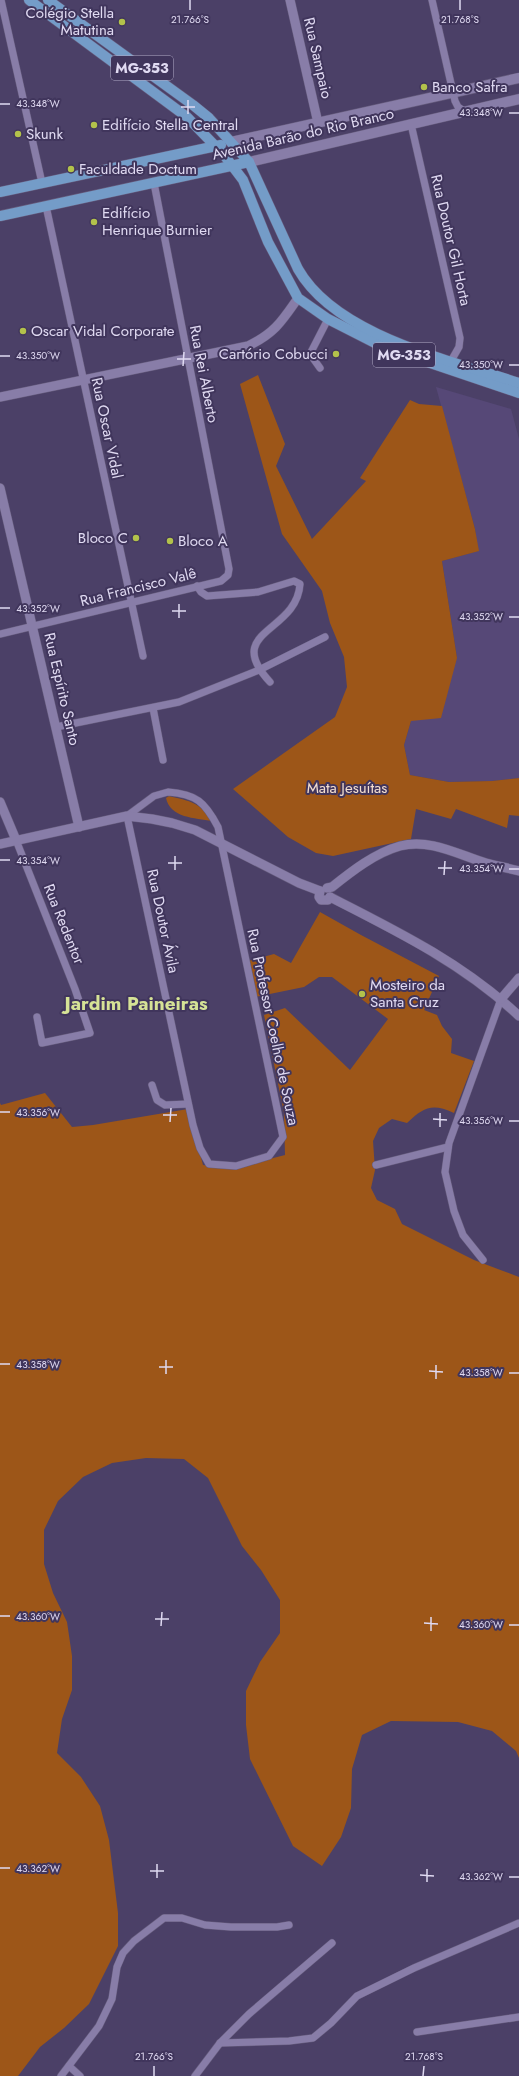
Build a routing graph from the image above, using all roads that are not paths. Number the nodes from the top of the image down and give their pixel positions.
1 (1, 0) edge
2 (29, 0) edge
3 (48, 0) edge
4 (290, 0) edge
5 (432, 0) edge
6 (519, 78) edge
7 (453, 93) junction
8 (519, 99) edge
9 (464, 111) junction
10 (318, 123) junction
11 (411, 124) junction
12 (201, 131) junction
13 (231, 142) junction
14 (216, 146) junction
15 (201, 149) junction
16 (249, 162) junction
17 (233, 166) junction
18 (42, 183) junction
19 (154, 183) junction
20 (0, 192) edge
21 (46, 206) junction
22 (0, 216) edge
23 (298, 298) junction
24 (328, 319) junction
25 (362, 326) junction
26 (188, 357) junction
27 (451, 361) junction
28 (320, 368) dead end
29 (83, 378) junction
30 (519, 383) edge
31 (519, 393) edge
32 (0, 396) edge
33 (1, 493) edge
34 (229, 569) joint
35 (197, 586) junction
36 (131, 602) junction
37 (32, 626) junction
38 (0, 634) edge
39 (325, 638) dead end
40 (142, 656) dead end
41 (259, 670) junction
42 (270, 682) dead end
43 (153, 708) junction
44 (56, 727) junction
45 (163, 760) dead end
46 (0, 802) edge
47 (127, 816) junction
48 (79, 827) junction
49 (16, 840) junction
50 (0, 844) edge
51 (221, 844) junction
52 (519, 871) edge
53 (323, 889) junction
54 (519, 978) edge
55 (501, 999) junction
56 (519, 1016) edge
57 (37, 1017) dead end
58 (152, 1085) dead end
59 (188, 1104) junction
60 (193, 1125) joint
61 (448, 1147) junction
62 (376, 1165) dead end
63 (483, 1260) dead end
64 (519, 1923) edge
65 (289, 1925) dead end
66 (332, 1943) dead end
67 (519, 2017) edge
68 (417, 2032) dead end
69 (220, 2043) junction
70 (69, 2066) junction
71 (61, 2076) edge
72 (80, 2076) edge
73 (195, 2076) edge

1 - 18 street
2 - 12 main road
3 - 13 main road, MG-353
4 - 10 street, Rua Sampaio
5 - 7 street
6 - 7 main road, Avenida Barão do Rio Branco
7 - 9 street
7 - 10 main road, Avenida Barão do Rio Branco
8 - 9 main road, Avenida Barão do Rio Branco
9 - 11 main road, Avenida Barão do Rio Branco
10 - 13 main road, Avenida Barão do Rio Branco
11 - 16 main road, Avenida Barão do Rio Branco
11 - 27 street, Rua Doutor Gil Horta
12 - 14 main road
12 - 15 main road
13 - 14 main road, Avenida Barão do Rio Branco
13 - 16 main road, MG-353
14 - 15 main road, Avenida Barão do Rio Branco
14 - 17 main road
15 - 18 main road, Avenida Barão do Rio Branco
16 - 17 main road, Avenida Barão do Rio Branco
16 - 25 main road, MG-353
17 - 19 main road, Avenida Barão do Rio Branco
17 - 23 main road, MG-353
18 - 20 main road, Avenida Barão do Rio Branco
19 - 21 main road, Avenida Barão do Rio Branco
19 - 26 street, Rua Rei Alberto
21 - 22 main road, Avenida Barão do Rio Branco
21 - 29 street, Rua Oscar Vidal
23 - 24 main road, MG-353
23 - 25 main road
23 - 26 street
24 - 28 street
24 - 31 main road, MG-353
25 - 27 main road, MG-353
26 - 29 street
26 - 34 street, Rua Rei Alberto
27 - 30 main road, MG-353
29 - 32 street
29 - 36 street, Rua Oscar Vidal
33 - 37 street, Rua Espírito Santo
34 - 35 street, Rua Francisco Valê
35 - 36 street, Rua Francisco Valê
35 - 41 street
36 - 37 street, Rua Francisco Valê
36 - 40 street, Rua Oscar Vidal
37 - 38 street, Rua Francisco Valê
37 - 44 street, Rua Espírito Santo
39 - 41 street
41 - 42 street
41 - 43 street
43 - 44 street
43 - 45 street
44 - 48 street, Rua Espírito Santo
46 - 49 street, Rua Redentor
47 - 48 street
47 - 51 street
47 - 51 street
47 - 59 street, Rua Doutor Ávila
48 - 49 street
49 - 50 street
49 - 57 street, Rua Redentor
51 - 53 street
51 - 60 street, Rua Professor Coelho de Souza
52 - 53 street
53 - 55 street
54 - 55 street
55 - 56 street
55 - 61 street
58 - 59 street
59 - 60 street, Rua Doutor Ávila
61 - 62 street
61 - 63 street
64 - 69 street
65 - 70 street
66 - 69 street
67 - 68 street
69 - 73 street
70 - 71 street
70 - 72 street

